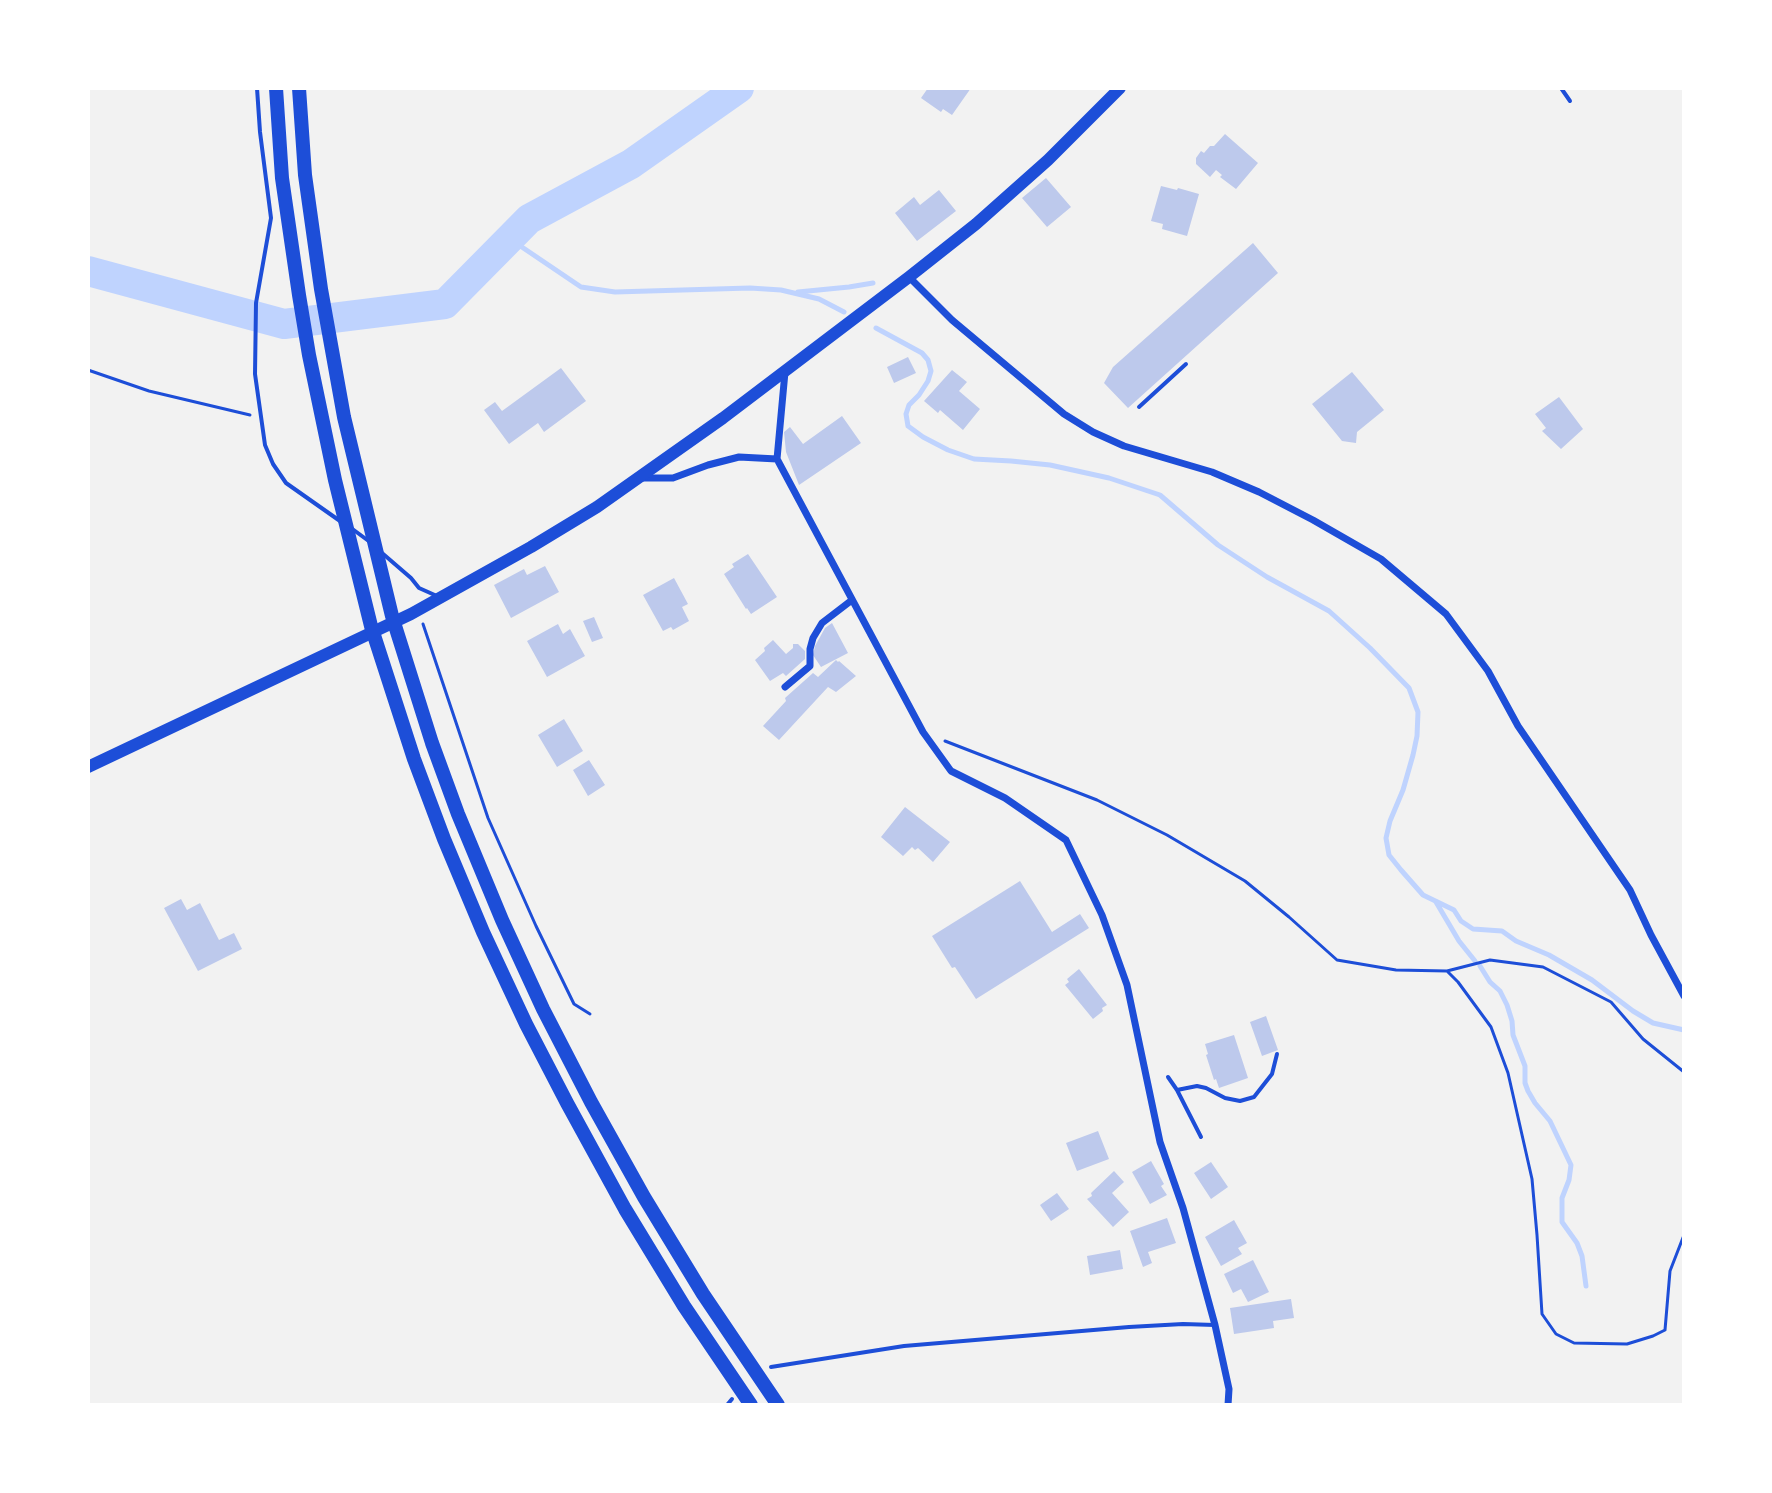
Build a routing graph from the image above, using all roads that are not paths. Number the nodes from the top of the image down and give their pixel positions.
1 (257, 88) edge
2 (276, 88) edge
3 (299, 88) edge
4 (1120, 88) edge
5 (1561, 88) edge
6 (1570, 101) dead end
7 (909, 277) junction
8 (1186, 364) dead end
9 (786, 370) junction
10 (1139, 407) dead end
11 (777, 459) junction
12 (640, 478) junction
13 (442, 597) junction
14 (852, 600) junction
15 (785, 687) dead end
16 (88, 767) edge
17 (1684, 996) edge
18 (1277, 1054) dead end
19 (1168, 1077) dead end
20 (1177, 1090) junction
21 (1201, 1137) dead end
22 (1215, 1325) junction
23 (771, 1367) dead end
24 (732, 1399) dead end
25 (750, 1404) edge
26 (727, 1405) edge
27 (778, 1405) edge
28 (1228, 1405) edge

1 - 13 lane
2 - 25 highway
3 - 27 highway
4 - 7 main road
5 - 6 lane
7 - 9 main road
7 - 17 street
8 - 10 lane
9 - 11 street
9 - 12 main road
11 - 12 street
11 - 14 street
12 - 13 main road
13 - 16 main road
14 - 15 street
14 - 22 street
18 - 20 lane
19 - 20 lane
20 - 21 lane
22 - 23 lane
22 - 28 street
24 - 26 lane

